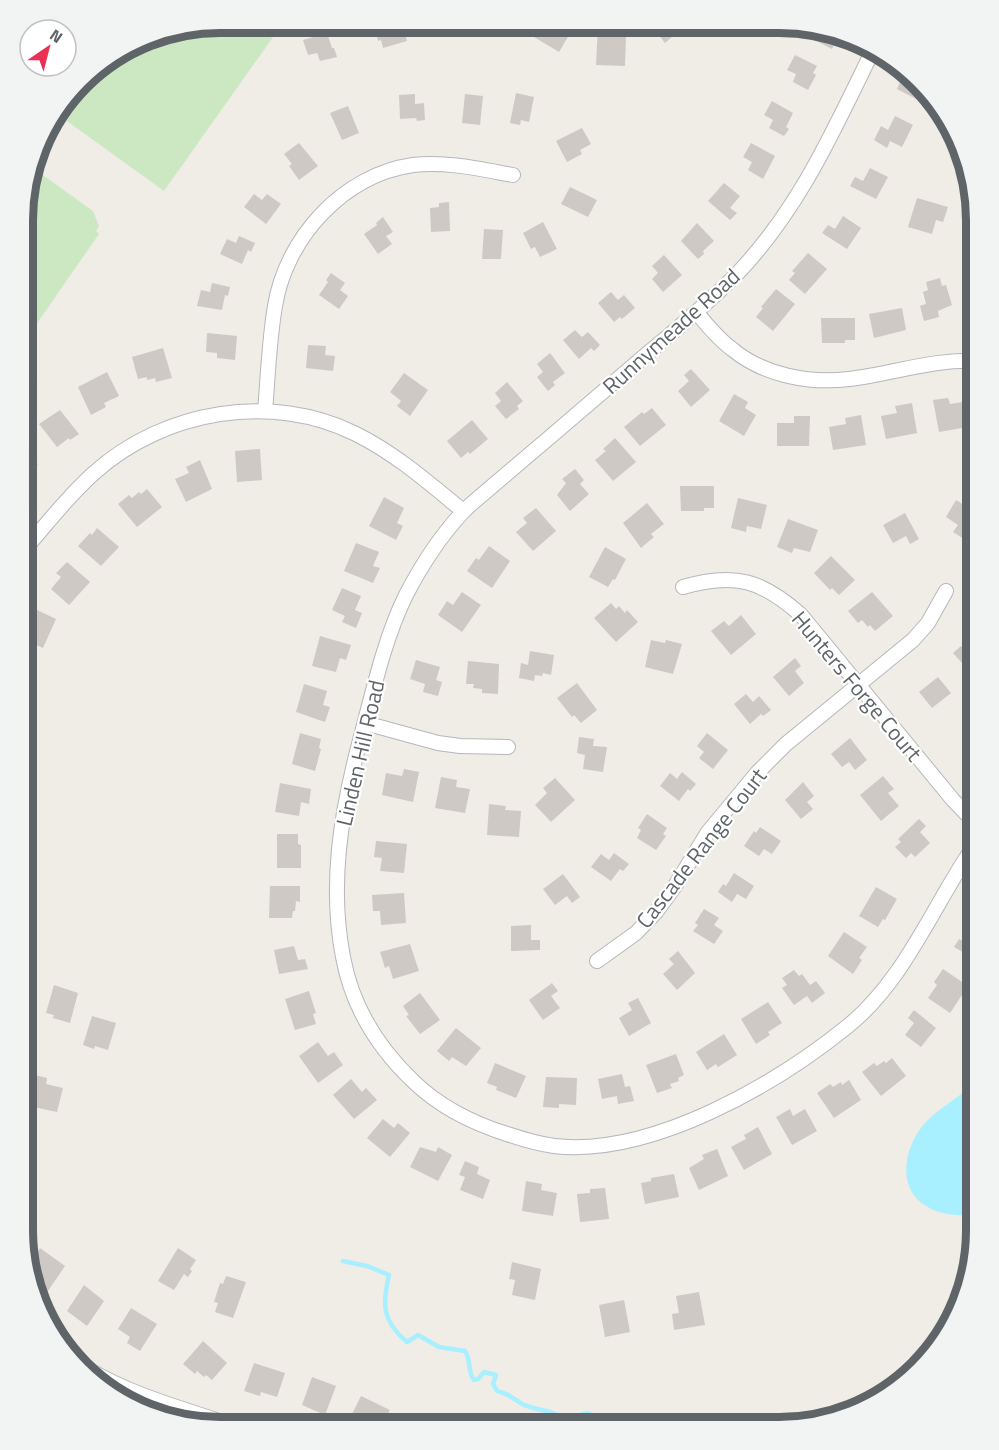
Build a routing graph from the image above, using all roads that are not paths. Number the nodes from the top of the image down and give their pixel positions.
1 (870, 56) edge
2 (513, 175) dead end
3 (697, 312) junction
4 (966, 361) edge
5 (265, 411) junction
6 (463, 511) junction
7 (33, 540) edge
8 (683, 587) dead end
9 (946, 591) dead end
10 (858, 685) junction
11 (365, 723) junction
12 (508, 747) dead end
13 (966, 814) edge
14 (966, 858) edge
15 (597, 961) dead end
16 (109, 1381) edge
17 (204, 1416) edge

1 - 3 street, Runnymeade Road
2 - 5 street
3 - 4 street
3 - 6 street, Runnymeade Road
5 - 6 street
5 - 7 street
6 - 11 street, Linden Hill Road
8 - 10 street, Hunters Forge Court
9 - 10 street, Cascade Range Court
10 - 13 street, Hunters Forge Court
10 - 15 street, Cascade Range Court
11 - 12 street
11 - 14 street, Linden Hill Road
16 - 17 street

